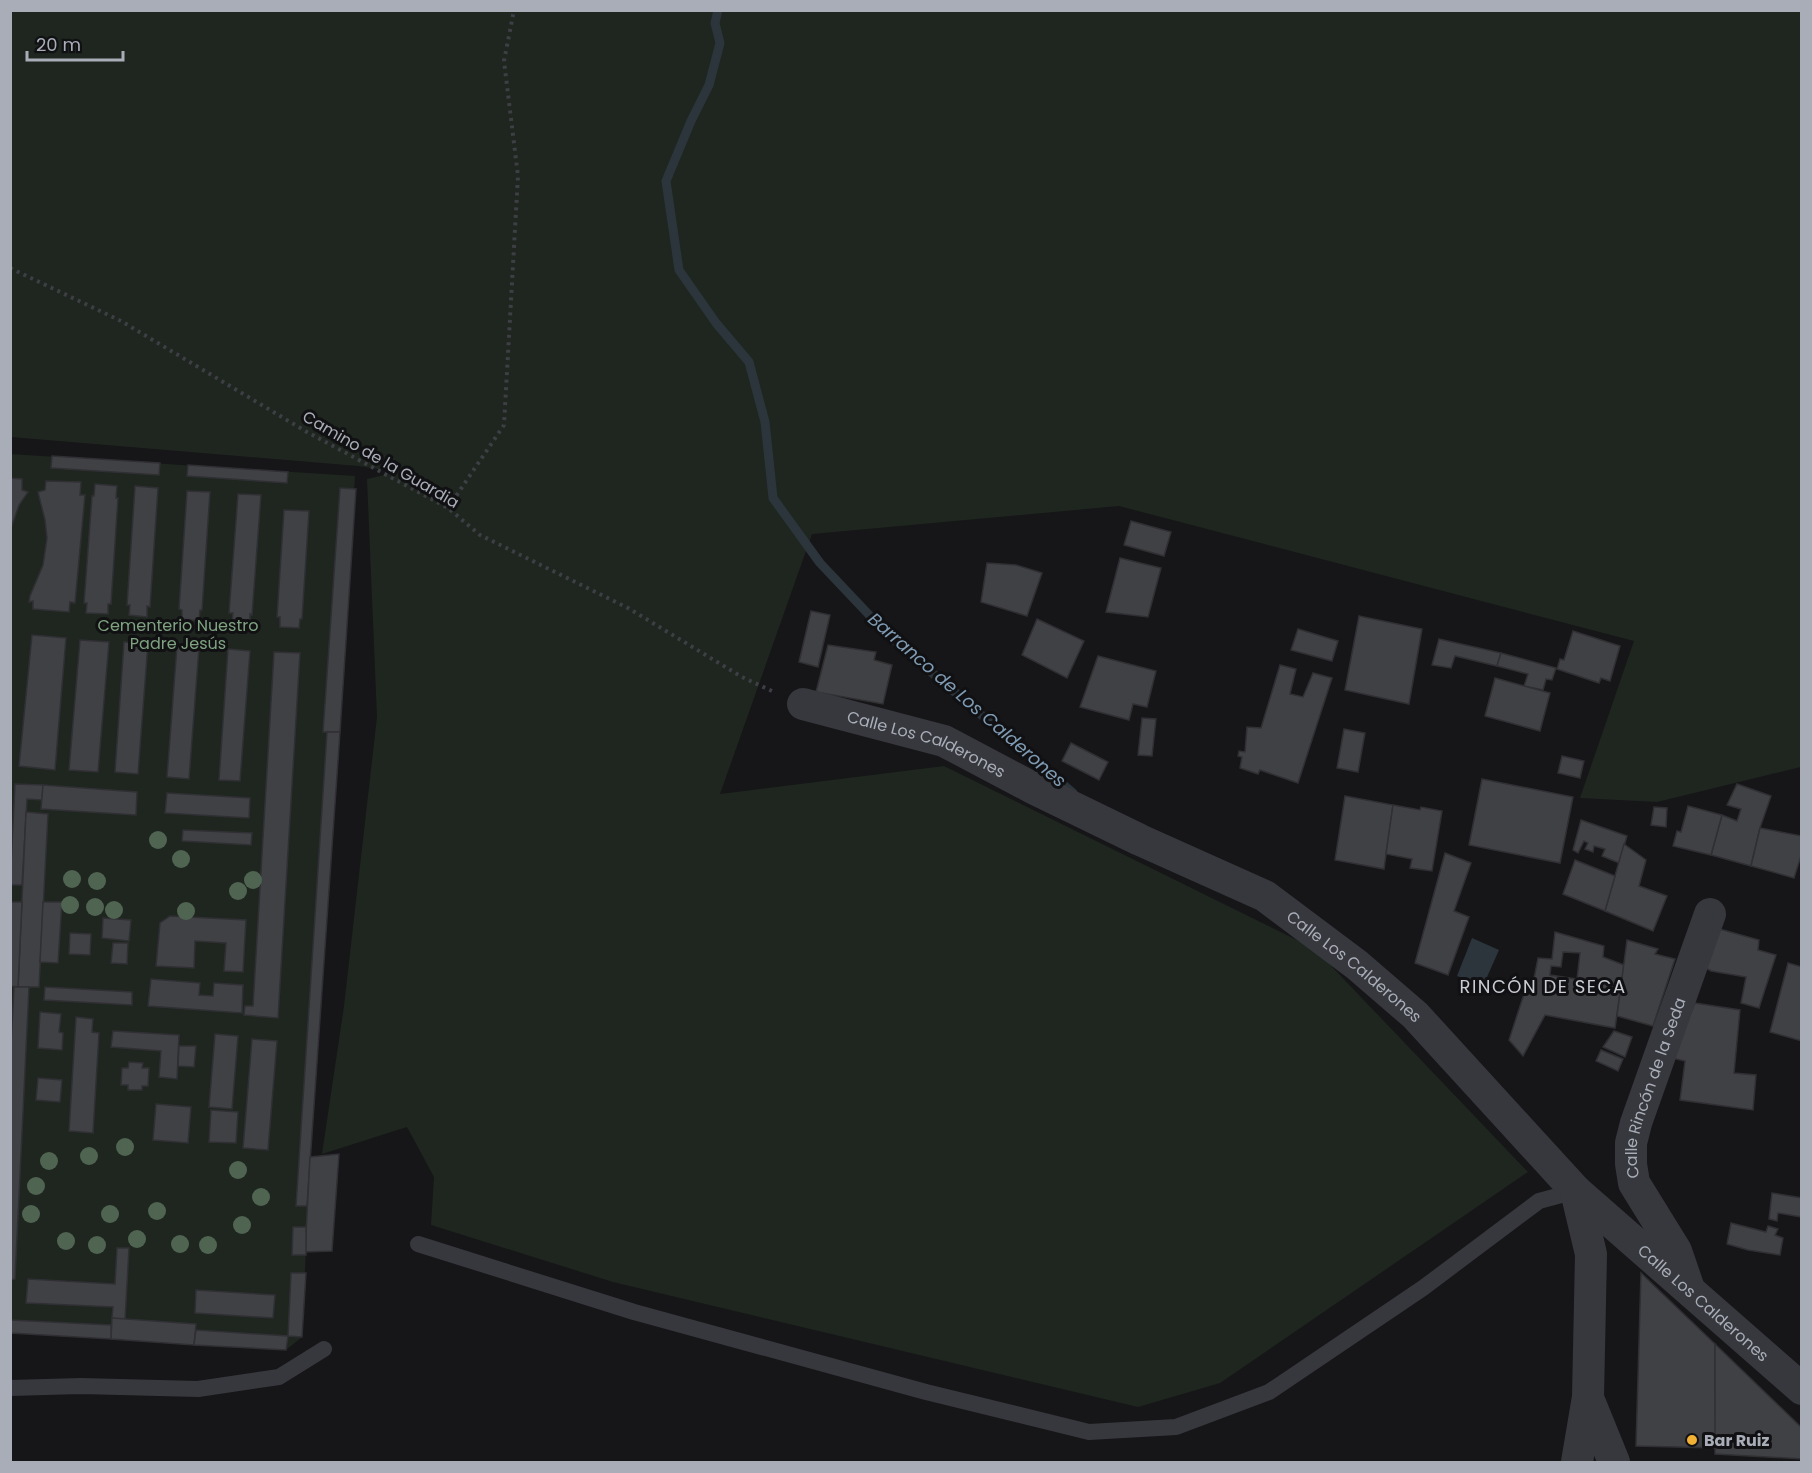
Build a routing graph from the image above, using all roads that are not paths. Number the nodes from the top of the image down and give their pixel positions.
1 (802, 704) road end
2 (1710, 914) dead end
3 (1576, 1191) junction
4 (418, 1244) dead end
5 (1689, 1290) junction
6 (324, 1349) dead end
7 (10, 1388) edge
8 (1802, 1389) edge
9 (1588, 1397) junction
10 (1577, 1462) edge
11 (1614, 1462) edge

1 - 3 street, Calle Los Calderones
2 - 5 street, Calle Rincón de la Seda
3 - 4 lane
3 - 5 street, Calle Los Calderones
3 - 9 street
5 - 8 street, Calle Los Calderones
6 - 7 lane
9 - 10 street
9 - 11 street

